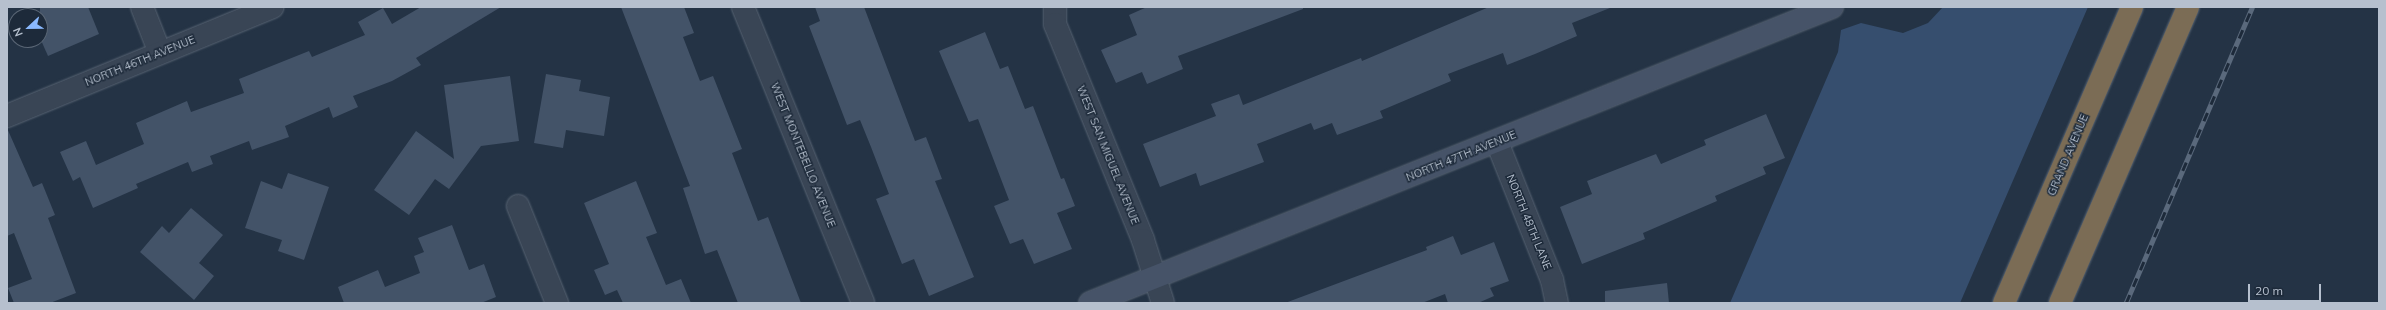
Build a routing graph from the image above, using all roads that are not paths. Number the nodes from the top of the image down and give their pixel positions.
1 (142, 7) edge
2 (273, 7) edge
3 (744, 7) edge
4 (1055, 7) edge
5 (1832, 7) edge
6 (2132, 7) edge
7 (2188, 7) edge
8 (160, 52) junction
9 (7, 116) edge
10 (1497, 142) junction
11 (518, 206) dead end
12 (1156, 277) junction
13 (557, 303) edge
14 (863, 303) edge
15 (1090, 303) edge
16 (1163, 303) edge
17 (1557, 303) edge
18 (2004, 303) edge
19 (2060, 303) edge

1 - 8 street
2 - 8 street, NORTH 46TH AVENUE
3 - 14 street, WEST MONTEBELLO AVENUE
4 - 12 street, WEST SAN MIGUEL AVENUE
5 - 10 street, NORTH 47TH AVENUE
6 - 18 highway, GRAND AVENUE
7 - 19 highway
8 - 9 street, NORTH 46TH AVENUE
10 - 12 street, NORTH 47TH AVENUE
10 - 17 street, NORTH 48TH LANE
11 - 13 street
12 - 15 street, NORTH 47TH AVENUE
12 - 16 street, WEST SAN MIGUEL AVENUE

